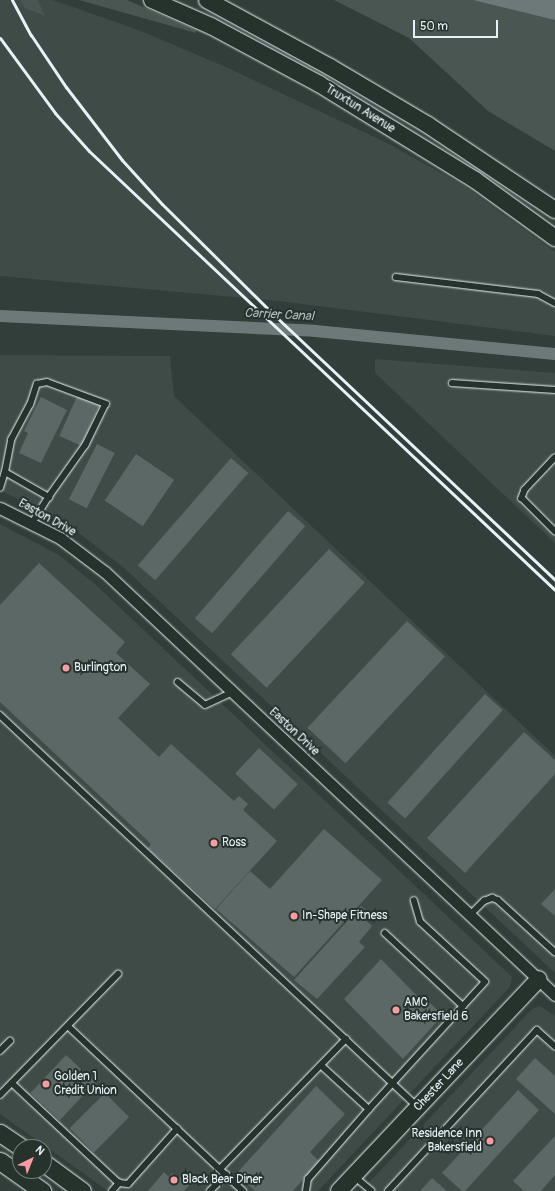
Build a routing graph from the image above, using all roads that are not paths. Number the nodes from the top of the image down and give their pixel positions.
1 (152, 0) edge
2 (207, 0) edge
3 (555, 210) edge
4 (555, 238) edge
5 (396, 277) dead end
6 (555, 303) edge
7 (452, 382) dead end
8 (555, 390) edge
9 (555, 458) edge
10 (5, 472) junction
11 (0, 488) edge
12 (50, 497) junction
13 (0, 508) edge
14 (33, 523) junction
15 (555, 531) edge
16 (178, 682) dead end
17 (233, 692) junction
18 (0, 716) edge
19 (414, 901) dead end
20 (470, 915) junction
21 (385, 933) dead end
22 (555, 952) edge
23 (118, 974) dead end
24 (539, 979) junction
25 (555, 995) edge
26 (463, 1006) junction
27 (68, 1026) junction
28 (346, 1039) junction
29 (10, 1041) dead end
30 (555, 1046) edge
31 (0, 1051) edge
32 (321, 1065) junction
33 (12, 1083) junction
34 (393, 1083) junction
35 (0, 1095) edge
36 (418, 1107) junction
37 (369, 1109) junction
38 (177, 1129) junction
39 (0, 1133) edge
40 (12, 1141) edge
41 (0, 1161) edge
42 (52, 1169) edge
43 (220, 1170) junction
44 (226, 1175) junction
45 (354, 1175) junction
46 (119, 1184) junction
47 (42, 1191) edge
48 (82, 1191) edge
49 (112, 1191) edge
50 (210, 1191) edge
51 (243, 1191) edge
52 (306, 1191) edge
53 (338, 1191) edge
54 (372, 1191) edge
55 (388, 1191) edge

1 - 4 main road, Truxtun Avenue
2 - 3 main road, Truxtun Avenue
5 - 6 lane
7 - 8 lane
9 - 15 lane
10 - 11 lane
10 - 12 lane
10 - 12 lane
12 - 14 lane
13 - 14 street, Easton Drive
14 - 17 street, Easton Drive
16 - 17 lane
17 - 20 street, Easton Drive
18 - 28 lane
19 - 26 lane
20 - 22 lane
20 - 24 street, Easton Drive
21 - 26 lane
23 - 27 lane
24 - 25 street, Easton Drive
24 - 36 main road, Chester Lane
26 - 34 lane
27 - 33 lane
27 - 38 lane
28 - 32 lane
28 - 34 lane
29 - 31 lane
30 - 55 lane
32 - 37 lane
32 - 43 lane
33 - 35 lane
33 - 46 lane
34 - 36 lane
34 - 37 lane
36 - 45 main road, Chester Lane
37 - 52 lane
38 - 43 lane
38 - 46 lane
39 - 40 main road
41 - 47 main road
42 - 48 main road
43 - 44 lane
44 - 50 lane
44 - 51 lane
45 - 53 main road, Chester Lane
45 - 54 lane
46 - 49 lane

